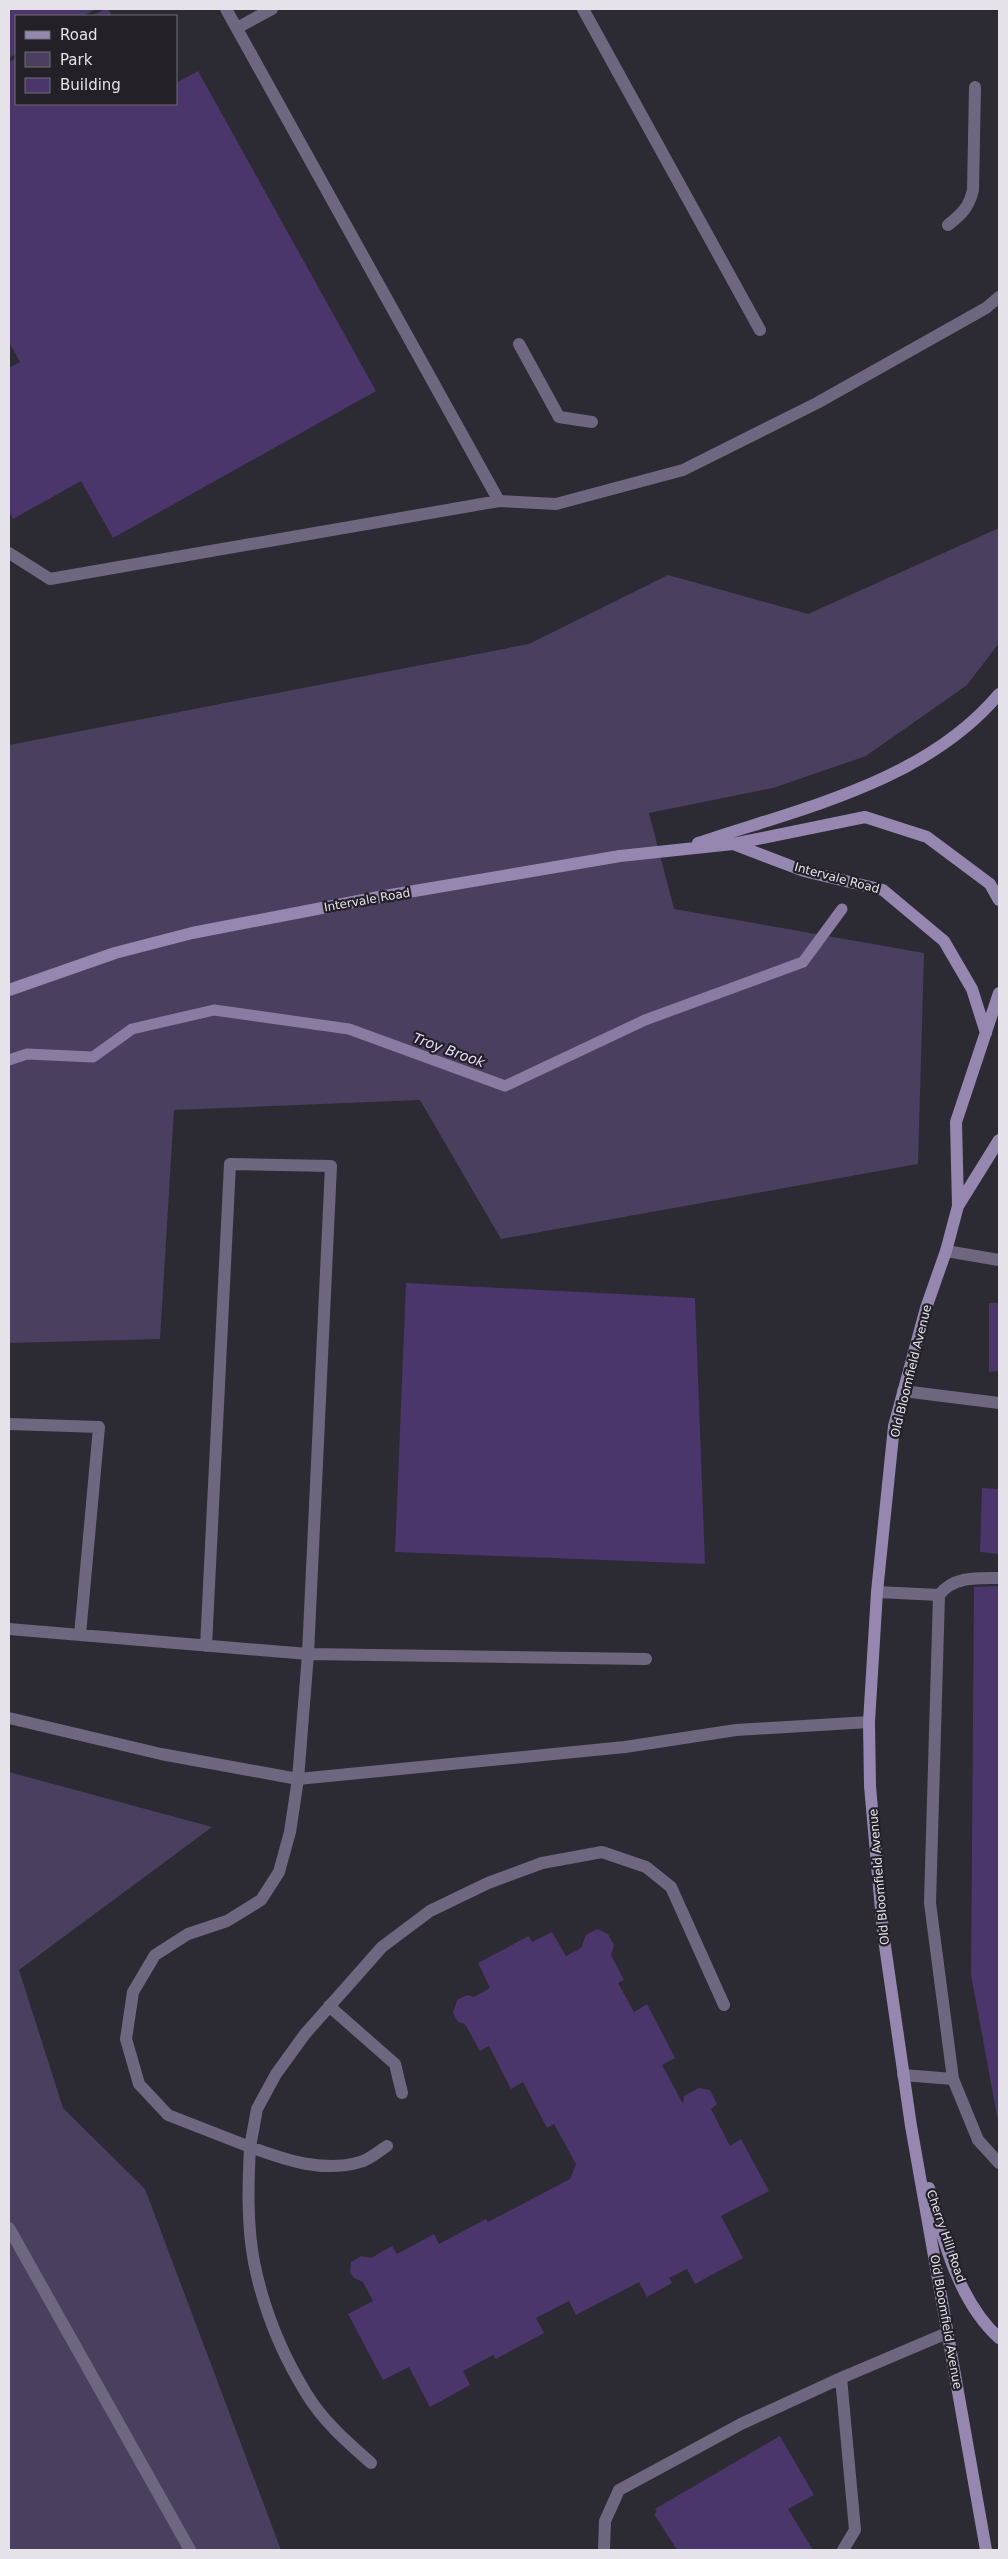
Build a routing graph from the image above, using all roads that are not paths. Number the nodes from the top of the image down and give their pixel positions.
1 (226, 9) edge
2 (272, 9) edge
3 (583, 9) edge
4 (237, 28) junction
5 (975, 87) dead end
6 (948, 225) dead end
7 (999, 297) edge
8 (760, 330) dead end
9 (519, 344) dead end
10 (592, 422) dead end
11 (499, 501) junction
12 (9, 553) edge
13 (999, 694) edge
14 (733, 844) junction
15 (677, 849) junction
16 (999, 900) edge
17 (9, 990) edge
18 (999, 993) edge
19 (986, 1033) junction
20 (999, 1140) edge
21 (958, 1206) junction
22 (946, 1251) junction
23 (999, 1260) edge
24 (903, 1391) junction
25 (999, 1403) edge
26 (9, 1424) edge
27 (999, 1578) edge
28 (877, 1592) junction
29 (939, 1595) junction
30 (9, 1629) edge
31 (80, 1635) junction
32 (206, 1646) junction
33 (308, 1654) junction
34 (646, 1659) dead end
35 (9, 1718) edge
36 (868, 1722) junction
37 (298, 1779) junction
38 (724, 2005) dead end
39 (328, 2006) junction
40 (903, 2075) junction
41 (954, 2079) junction
42 (402, 2093) dead end
43 (911, 2126) junction
44 (387, 2146) dead end
45 (250, 2147) junction
46 (999, 2163) edge
47 (9, 2228) edge
48 (948, 2333) junction
49 (999, 2338) edge
50 (841, 2378) junction
51 (370, 2463) dead end
52 (190, 2550) edge
53 (604, 2550) edge
54 (843, 2550) edge
55 (986, 2550) edge

1 - 4 street
2 - 4 street
3 - 8 street
4 - 11 street
5 - 6 street
7 - 11 street
9 - 10 street
11 - 12 street
13 - 15 street
14 - 15 street, Intervale Road
14 - 16 street, Intervale Road
14 - 19 street, Intervale Road
15 - 17 street, Intervale Road
18 - 19 street, Old Bloomfield Avenue
19 - 21 street, Old Bloomfield Avenue
20 - 21 street, Old Bloomfield Avenue
21 - 22 street, Old Bloomfield Avenue
22 - 23 street
22 - 24 street, Old Bloomfield Avenue
24 - 25 street
24 - 28 street, Old Bloomfield Avenue
26 - 31 street
27 - 29 street
28 - 29 street
28 - 36 street, Old Bloomfield Avenue
29 - 41 street
30 - 31 street
31 - 32 street
32 - 33 street
32 - 33 street
33 - 34 street
33 - 37 street
35 - 37 street
36 - 37 street
36 - 40 street, Old Bloomfield Avenue
37 - 45 street
38 - 39 street
39 - 42 street
39 - 45 street
40 - 41 street
40 - 43 street, Old Bloomfield Avenue
41 - 46 street
43 - 48 street, Old Bloomfield Avenue
43 - 49 street, Cherry Hill Road
44 - 45 street
45 - 51 street
47 - 52 street
48 - 50 street
48 - 55 street, Old Bloomfield Avenue
50 - 53 street
50 - 54 street

